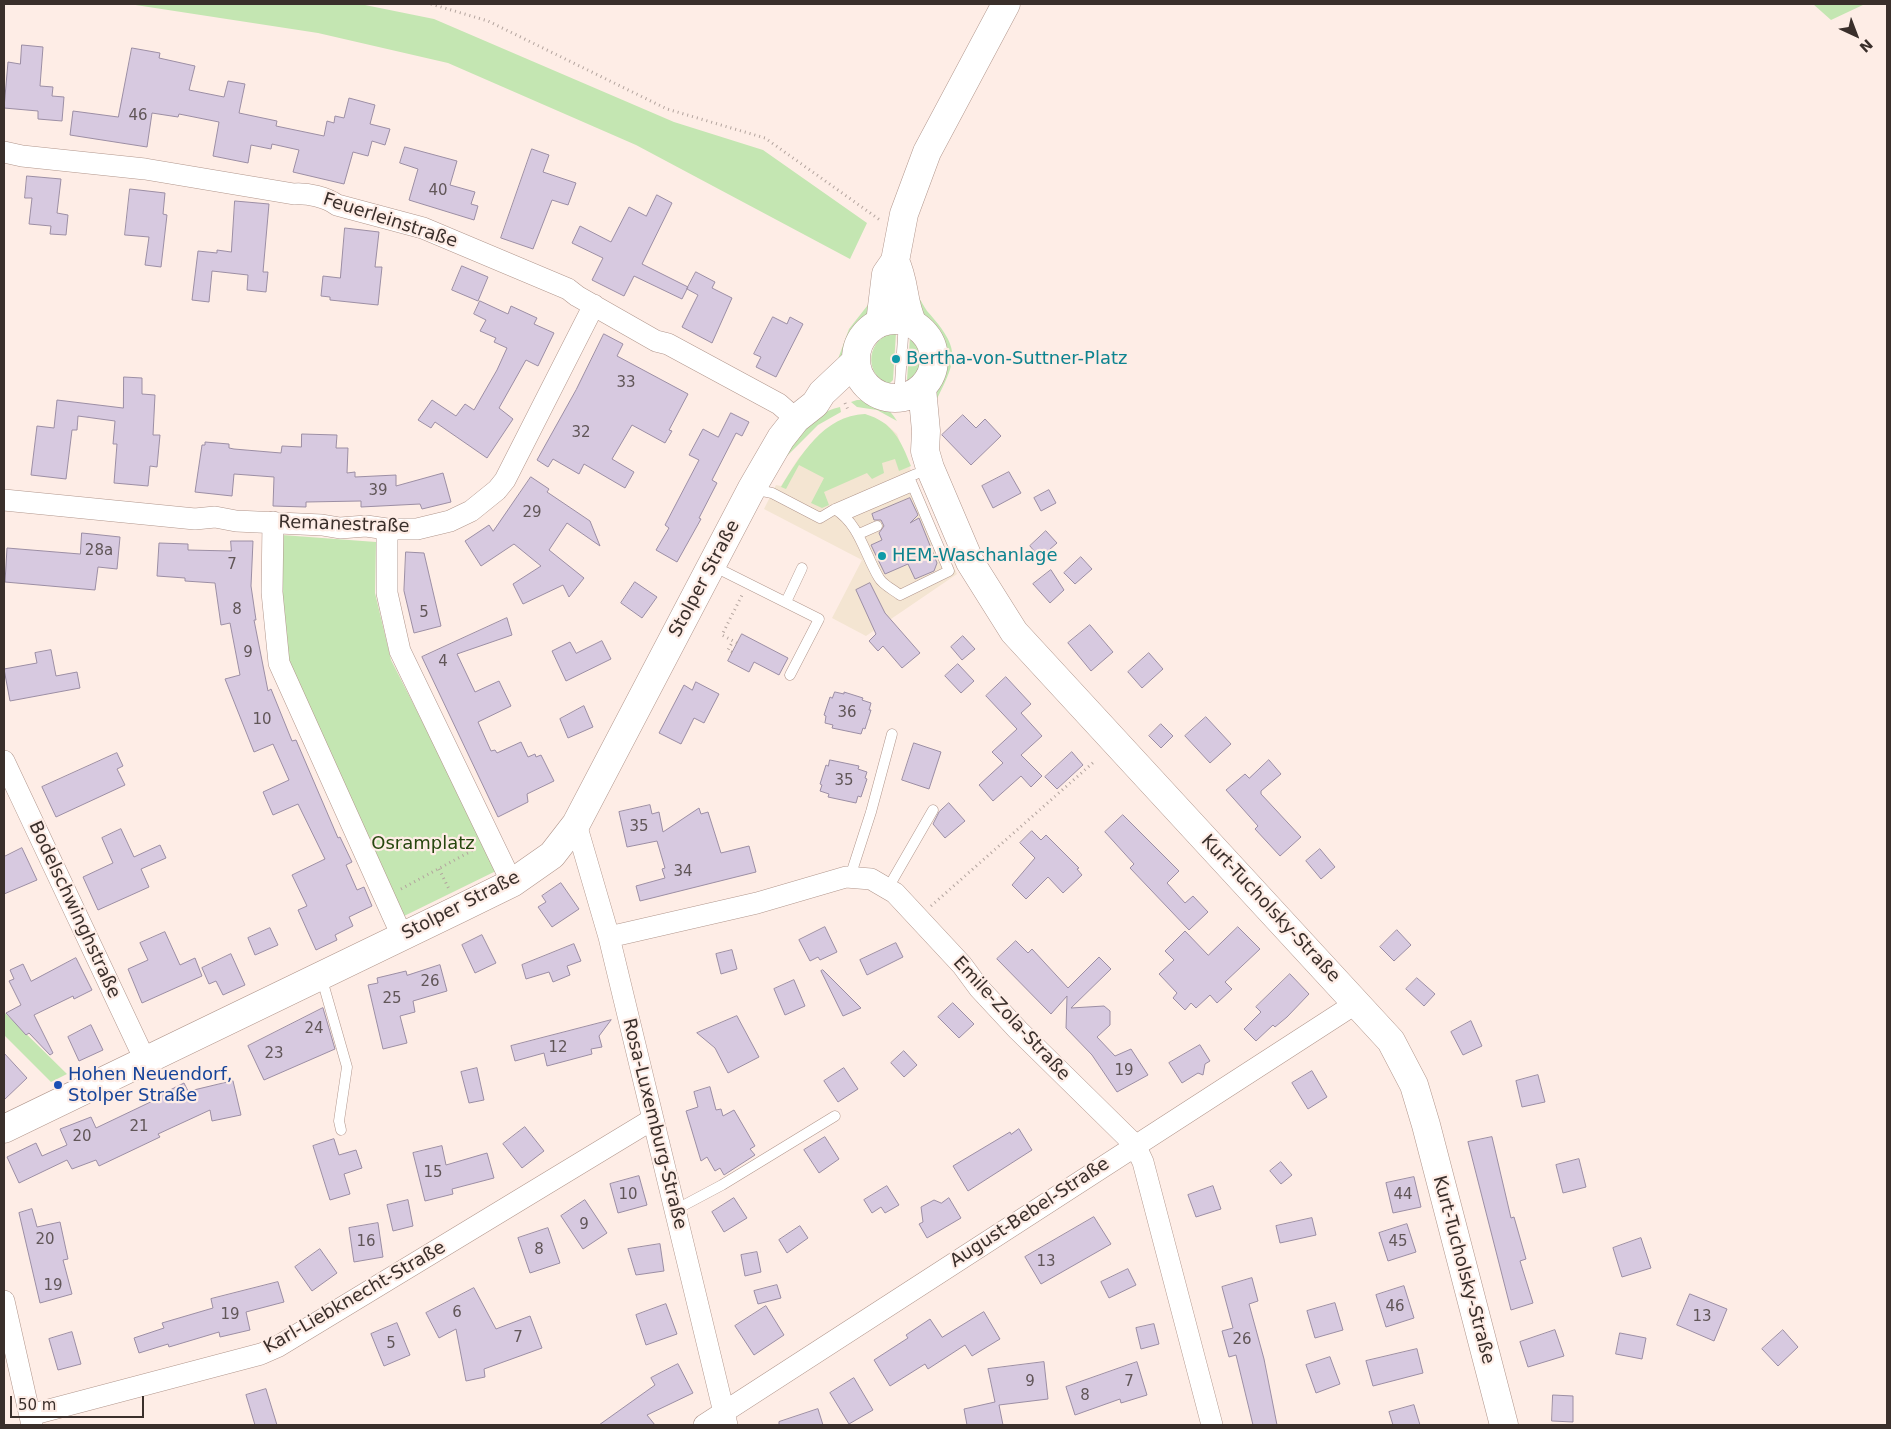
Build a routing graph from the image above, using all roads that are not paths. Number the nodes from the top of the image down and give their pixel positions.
1 (1006, 4) edge
2 (4, 152) edge
3 (594, 306) junction
4 (899, 322) junction
5 (856, 361) junction
6 (896, 394) junction
7 (806, 412) junction
8 (916, 472) junction
9 (752, 488) junction
10 (4, 500) edge
11 (835, 509) junction
12 (845, 515) junction
13 (273, 522) junction
14 (877, 526) dead end
15 (387, 529) junction
16 (859, 534) junction
17 (713, 566) junction
18 (802, 568) dead end
19 (786, 602) junction
20 (790, 674) dead end
21 (892, 734) dead end
22 (4, 761) edge
23 (933, 810) dead end
24 (576, 824) junction
25 (850, 877) junction
26 (512, 883) junction
27 (888, 888) junction
28 (402, 936) junction
29 (609, 937) junction
30 (321, 975) junction
31 (1358, 1002) junction
32 (145, 1060) junction
33 (835, 1116) dead end
34 (653, 1119) junction
35 (4, 1129) edge
36 (341, 1130) dead end
37 (1135, 1145) junction
38 (675, 1210) junction
39 (4, 1301) edge
40 (726, 1419) edge
41 (31, 1420) edge
42 (1208, 1424) edge
43 (704, 1425) edge
44 (1504, 1425) edge

1 - 4 main road
2 - 3 street, Feuerleinstraße
3 - 7 street, Feuerleinstraße
3 - 15 street, Remanestraße
4 - 5 main road
4 - 6 main road
5 - 6 main road
5 - 7 main road, Stolper Straße
6 - 7 main road
6 - 8 main road, Kurt-Tucholsky-Straße
7 - 9 main road, Stolper Straße
8 - 11 lane
8 - 12 lane
8 - 16 lane
8 - 31 main road, Kurt-Tucholsky-Straße
9 - 11 lane
9 - 17 main road, Stolper Straße
10 - 13 street, Remanestraße
11 - 12 lane
12 - 16 lane
13 - 15 street, Remanestraße
13 - 28 street
14 - 16 lane
15 - 26 street
17 - 19 lane
17 - 24 main road, Stolper Straße
18 - 19 lane
19 - 20 lane
21 - 25 lane
22 - 32 street, Bodelschwinghstraße
23 - 27 lane
24 - 26 main road, Stolper Straße
24 - 29 street, Rosa-Luxemburg-Straße
25 - 27 street, Emile-Zola-Straße
25 - 29 street, Emile-Zola-Straße
26 - 28 main road, Stolper Straße
27 - 37 street, Emile-Zola-Straße
28 - 30 main road, Stolper Straße
29 - 34 street, Rosa-Luxemburg-Straße
30 - 32 main road, Stolper Straße
30 - 36 lane
31 - 37 street, August-Bebel-Straße
31 - 44 main road, Kurt-Tucholsky-Straße
32 - 35 main road, Stolper Straße
33 - 38 lane
34 - 38 street, Rosa-Luxemburg-Straße
34 - 41 street, Karl-Liebknecht-Straße
37 - 40 street, August-Bebel-Straße
37 - 42 street, Emile-Zola-Straße
38 - 40 street, Rosa-Luxemburg-Straße
39 - 41 street
40 - 43 street, August-Bebel-Straße

